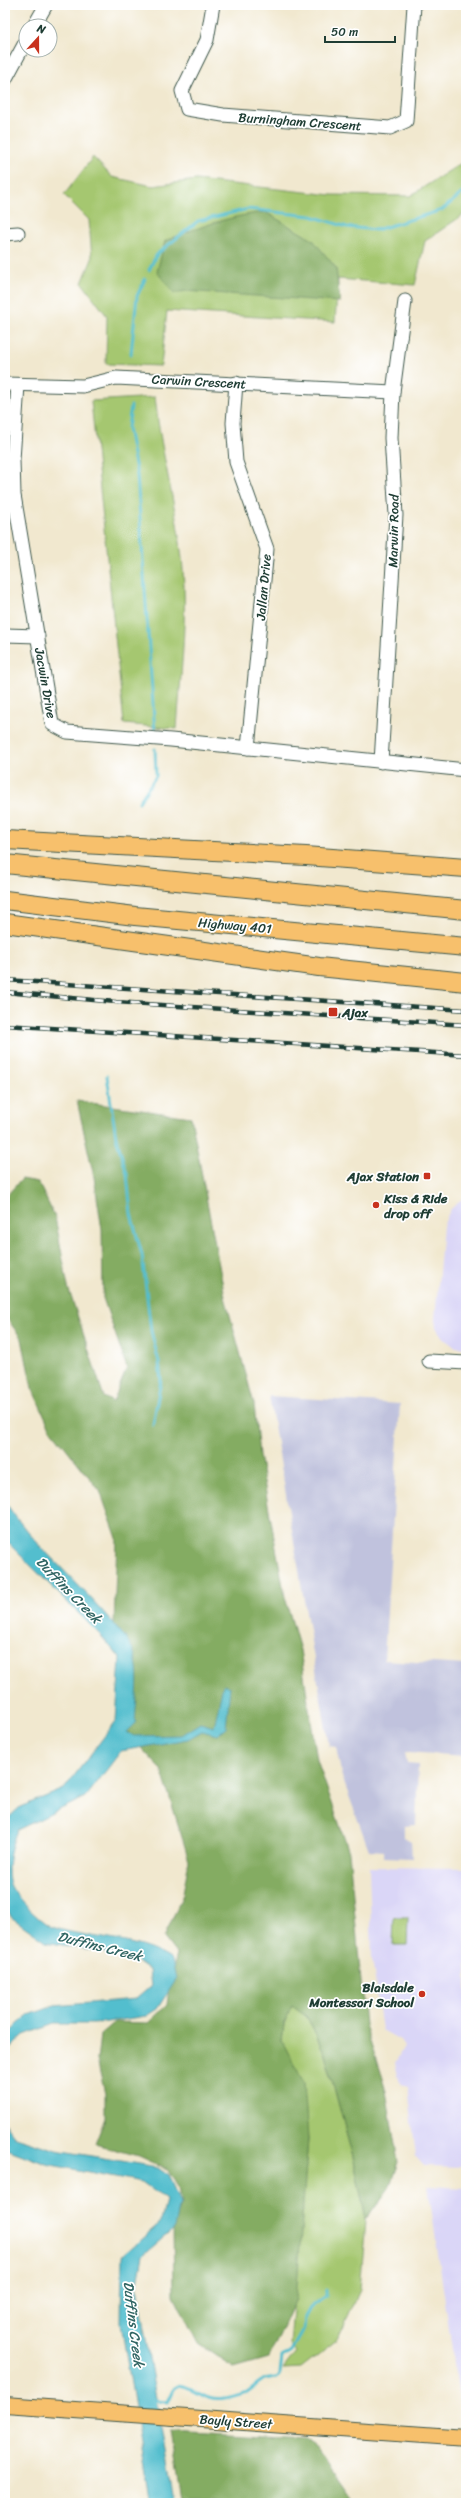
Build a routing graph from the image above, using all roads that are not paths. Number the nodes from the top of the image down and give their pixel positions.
1 (46, 5) edge
2 (213, 5) edge
3 (414, 5) edge
4 (39, 18) edge
5 (18, 56) edge
6 (5, 80) edge
7 (405, 301) dead end
8 (236, 383) junction
9 (12, 384) edge
10 (393, 392) junction
11 (5, 635) edge
12 (38, 636) junction
13 (248, 748) junction
14 (381, 762) junction
15 (466, 770) edge
16 (5, 840) edge
17 (5, 864) edge
18 (466, 868) edge
19 (5, 900) edge
20 (466, 910) edge
21 (5, 923) edge
22 (466, 947) edge
23 (466, 982) edge
24 (429, 1361) dead end
25 (466, 1363) edge
26 (5, 2405) edge
27 (466, 2438) edge

1 - 4 street
2 - 3 street, Burningham Crescent
5 - 6 street
7 - 10 street, Marwin Road
8 - 9 street, Carwin Crescent
8 - 10 street, Carwin Crescent
8 - 13 street, Jallan Drive
9 - 12 street, Jacwin Drive
10 - 14 street, Marwin Road
11 - 12 street
12 - 13 street, Jacwin Drive
13 - 14 street, Jacwin Drive
14 - 15 street, Jacwin Drive
16 - 18 highway
17 - 20 highway
19 - 22 highway, Highway 401
21 - 23 highway
24 - 25 street
26 - 27 main road, Bayly Street

